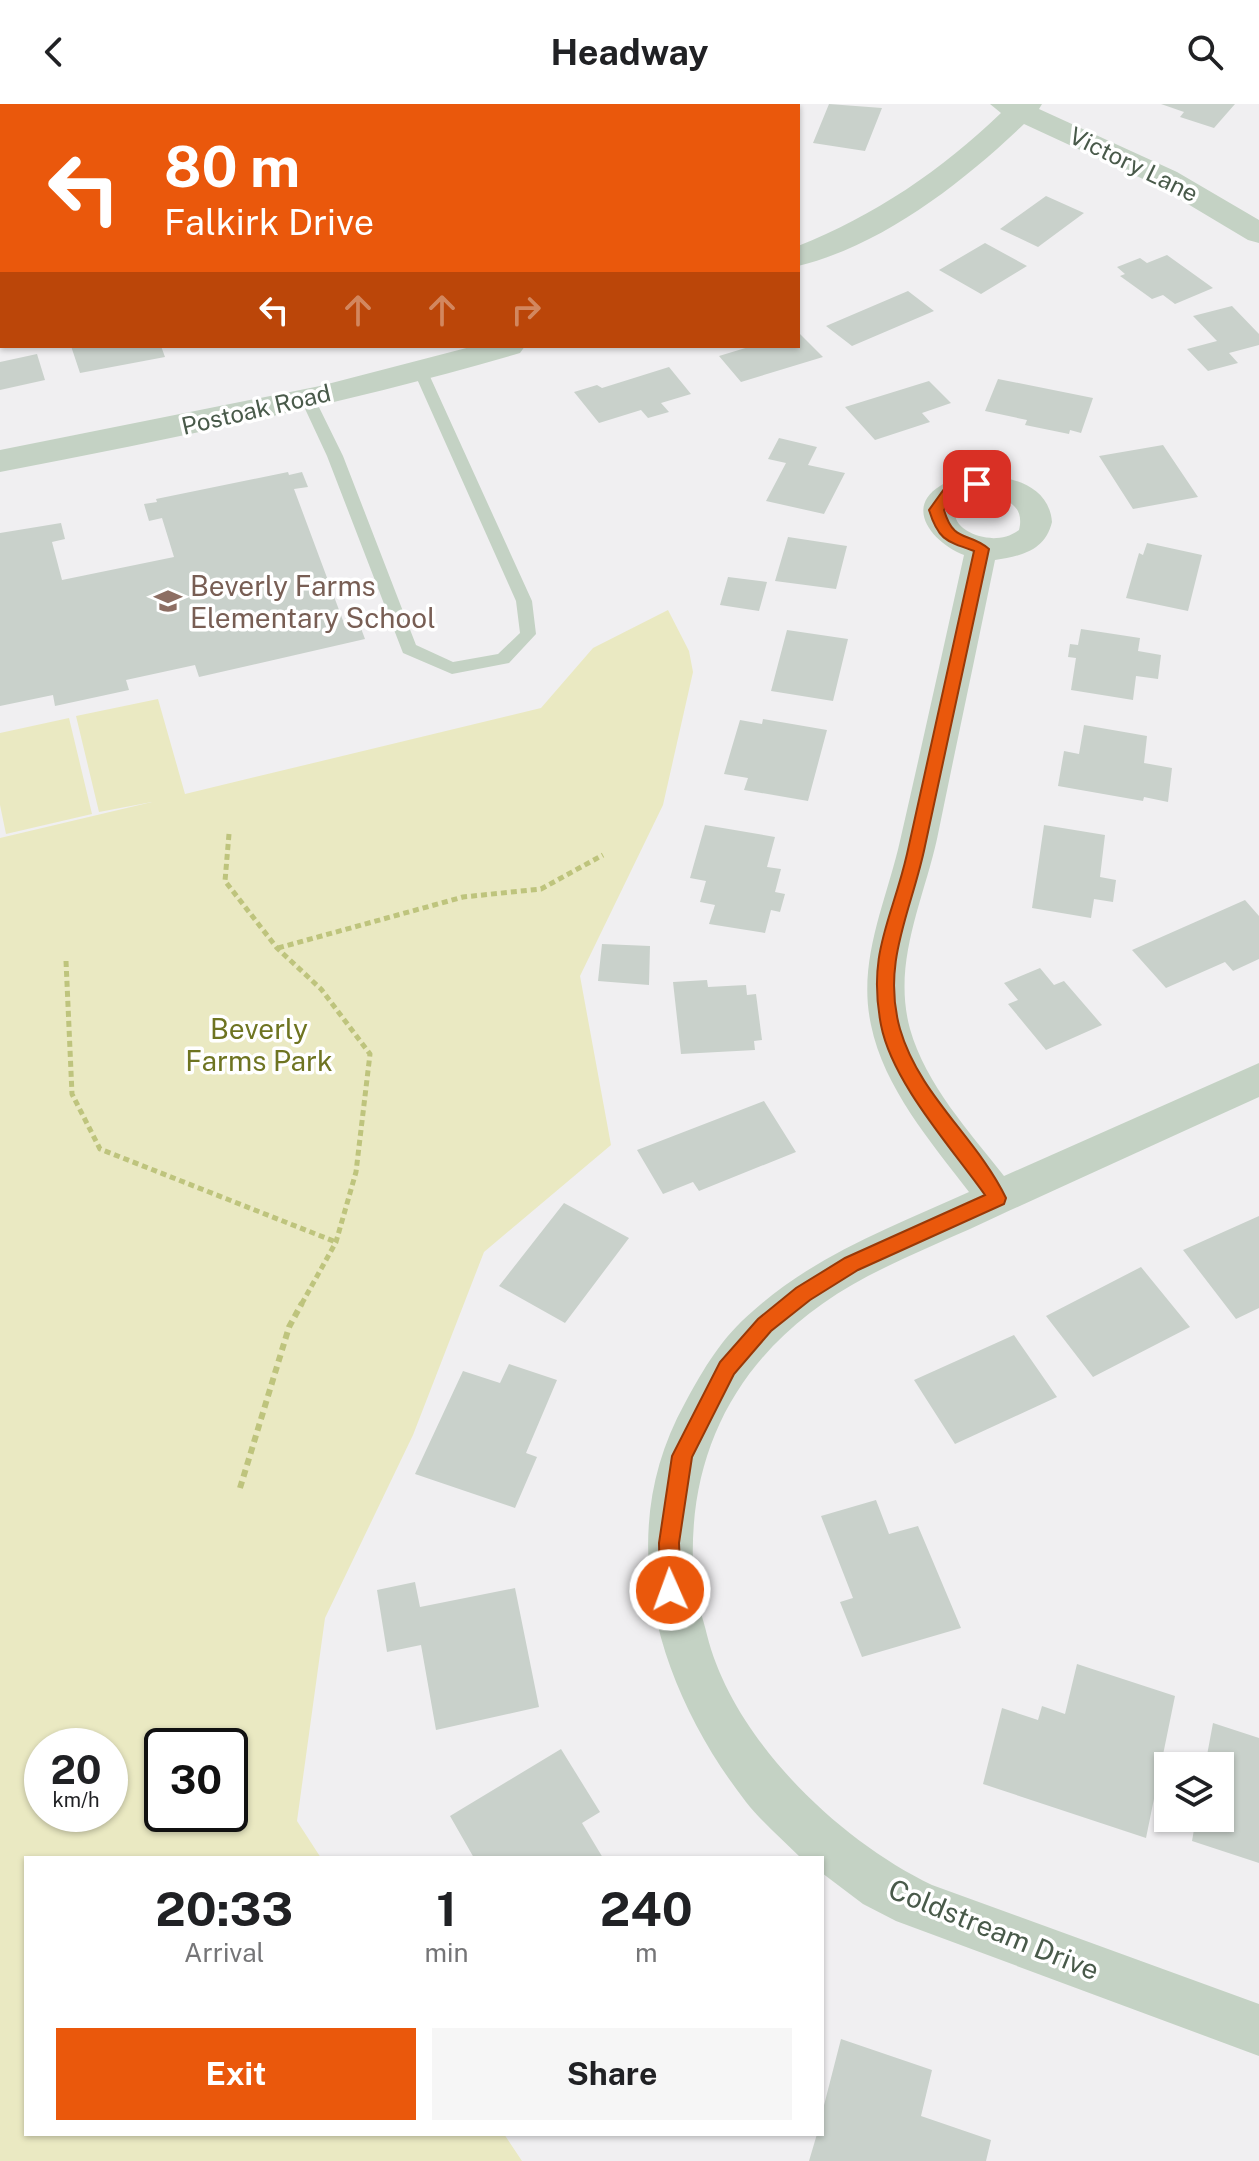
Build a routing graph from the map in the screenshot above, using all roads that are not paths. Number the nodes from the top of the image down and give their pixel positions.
1 (1017, 106) edge
2 (1259, 234) edge
3 (800, 256) edge
4 (502, 348) edge
5 (420, 370) junction
6 (308, 398) junction
7 (0, 461) edge
8 (981, 549) dead end
9 (1259, 1079) edge
10 (997, 1198) junction
11 (1259, 2030) edge

1 - 2 street, Victory Lane
1 - 3 street
4 - 5 street, Postoak Road
5 - 6 street, Postoak Road
5 - 6 lane
6 - 7 street, Postoak Road
8 - 10 street
9 - 10 street, Coldstream Drive
10 - 11 street, Coldstream Drive

